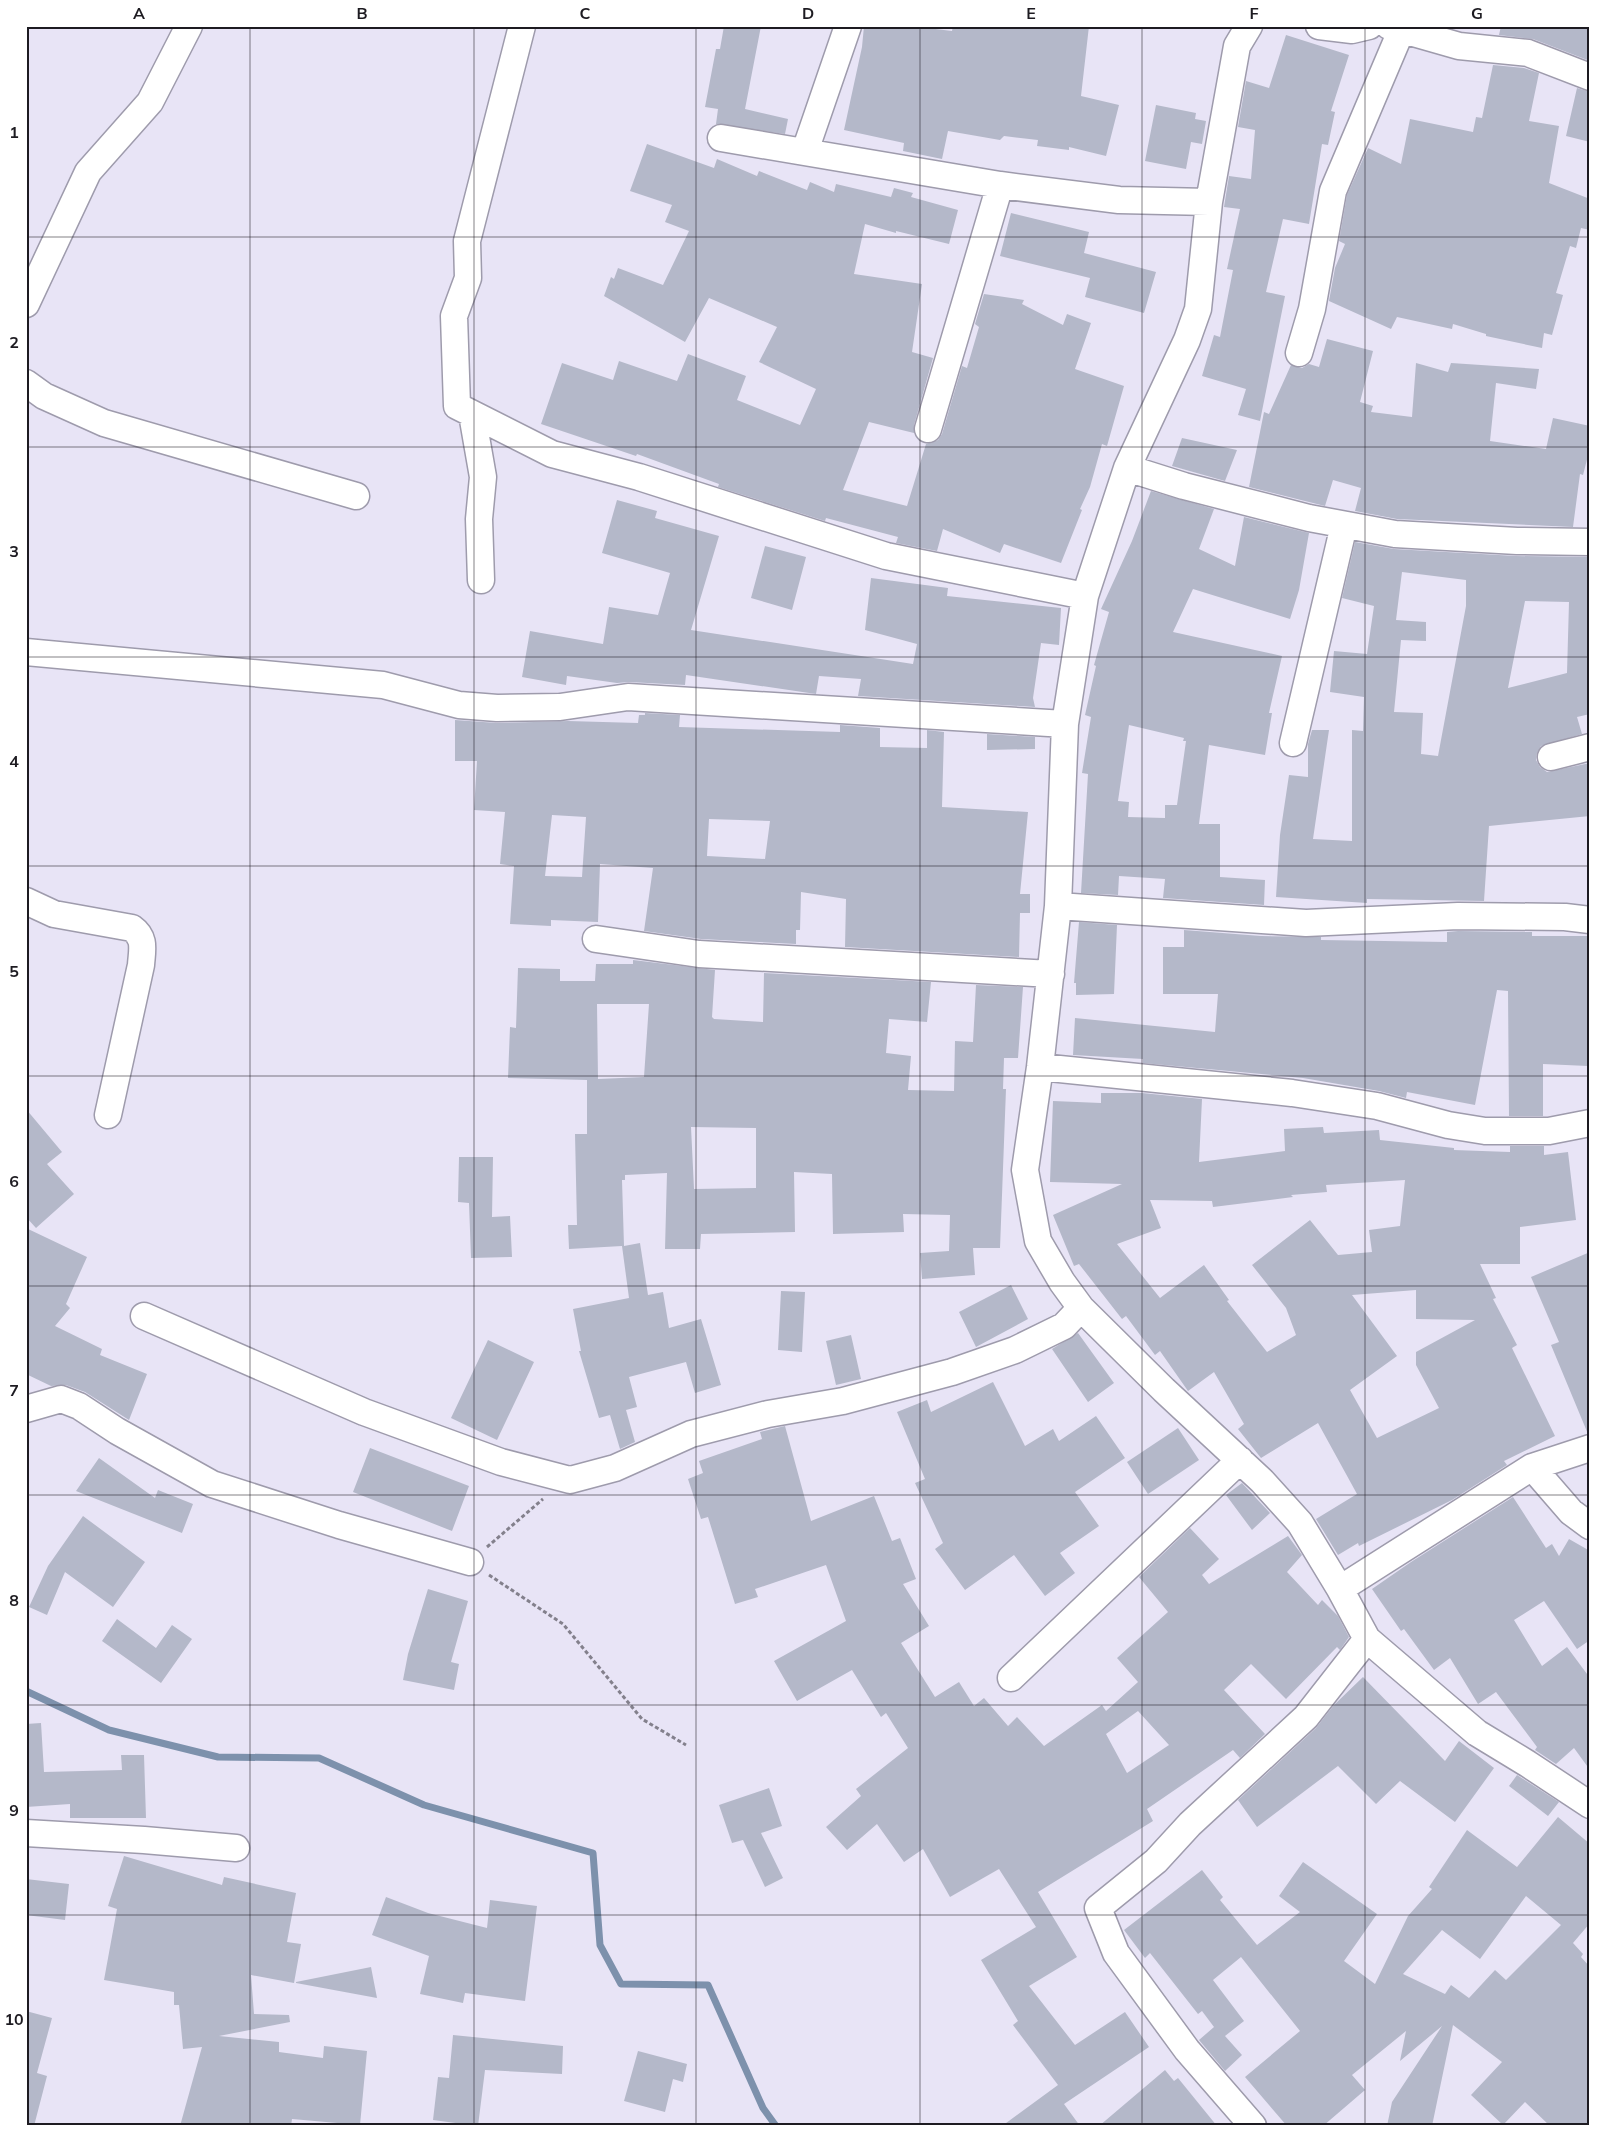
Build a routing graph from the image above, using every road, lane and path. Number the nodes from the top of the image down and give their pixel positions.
1 (189, 26) edge
2 (522, 26) edge
3 (848, 26) edge
4 (1249, 26) edge
5 (1319, 26) edge
6 (1369, 26) edge
7 (1395, 29) edge
8 (1590, 77) edge
9 (720, 138) dead end
10 (805, 151) junction
11 (1000, 185) junction
12 (1209, 202) junction
13 (26, 304) edge
14 (1299, 353) dead end
15 (26, 383) edge
16 (472, 414) junction
17 (928, 430) dead end
18 (1127, 468) junction
19 (356, 496) dead end
20 (1344, 525) junction
21 (1590, 542) edge
22 (481, 580) dead end
23 (1085, 596) junction
24 (26, 652) edge
25 (1065, 724) junction
26 (1293, 743) dead end
27 (1590, 747) edge
28 (1551, 757) dead end
29 (26, 902) edge
30 (1058, 906) junction
31 (1590, 920) edge
32 (596, 939) dead end
33 (1051, 974) junction
34 (1040, 1067) junction
35 (108, 1115) dead end
36 (1590, 1123) edge
37 (1081, 1308) junction
38 (144, 1316) dead end
39 (26, 1409) edge
40 (1590, 1448) edge
41 (1240, 1460) junction
42 (1532, 1467) junction
43 (570, 1480) junction
44 (1590, 1526) edge
45 (470, 1562) junction
46 (1340, 1589) junction
47 (1367, 1639) junction
48 (1010, 1678) dead end
49 (686, 1745) dead end
50 (1590, 1805) edge
51 (26, 1833) edge
52 (236, 1848) dead end
53 (1253, 2126) edge

1 - 13 street
2 - 16 street
3 - 10 street
4 - 12 street
5 - 6 street
7 - 8 street
7 - 14 street
9 - 10 street
10 - 11 street
11 - 12 street
11 - 17 street
12 - 18 street
15 - 19 street
16 - 22 street
16 - 23 street
18 - 20 street
18 - 23 street
20 - 21 street
20 - 26 street
23 - 25 street
24 - 25 street
25 - 30 street
27 - 28 street
29 - 35 street
30 - 31 street
30 - 33 street
32 - 33 street
33 - 34 street
34 - 36 street
34 - 37 street
37 - 41 street
37 - 43 street
38 - 43 street
39 - 45 street
40 - 42 street
41 - 46 street
41 - 48 street
42 - 44 street
42 - 46 street
43 - 45 path
45 - 49 path
46 - 47 street
47 - 50 street
47 - 53 street
51 - 52 street

